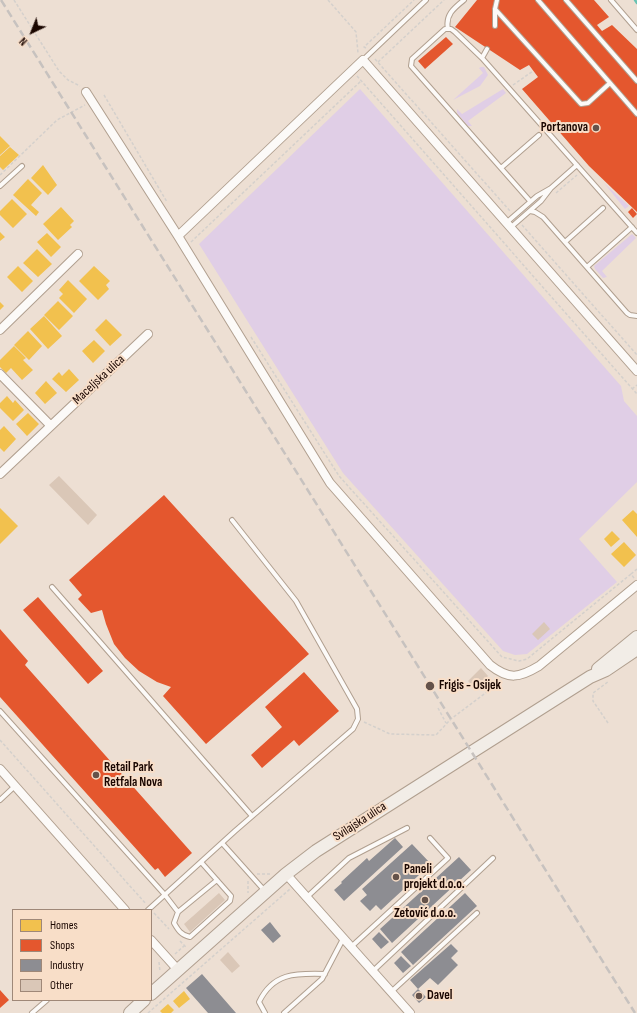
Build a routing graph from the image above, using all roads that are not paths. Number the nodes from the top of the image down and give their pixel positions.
1 (464, 0) edge
2 (497, 0) edge
3 (538, 0) edge
4 (566, 0) edge
5 (611, 0) edge
6 (426, 1) edge
7 (495, 9) junction
8 (495, 26) dead end
9 (448, 29) junction
10 (637, 30) edge
11 (487, 49) dead end
12 (482, 58) junction
13 (363, 60) junction
14 (637, 81) edge
15 (610, 83) junction
16 (86, 92) road end
17 (637, 114) edge
18 (539, 135) dead end
19 (577, 165) junction
20 (22, 166) dead end
21 (501, 168) junction
22 (0, 186) edge
23 (551, 188) junction
24 (530, 201) junction
25 (604, 208) dead end
26 (530, 211) junction
27 (508, 225) junction
28 (632, 227) junction
29 (181, 233) junction
30 (637, 233) edge
31 (565, 242) junction
32 (78, 254) dead end
33 (587, 267) junction
34 (637, 316) edge
35 (0, 330) edge
36 (148, 334) dead end
37 (637, 371) edge
38 (0, 374) edge
39 (51, 426) junction
40 (0, 474) edge
41 (232, 520) dead end
42 (637, 585) edge
43 (52, 587) dead end
44 (637, 637) edge
45 (637, 649) edge
46 (590, 677) junction
47 (0, 711) edge
48 (0, 769) edge
49 (15, 786) junction
50 (0, 800) edge
51 (252, 816) junction
52 (407, 828) dead end
53 (430, 838) dead end
54 (222, 843) junction
55 (493, 858) dead end
56 (202, 862) junction
57 (286, 874) junction
58 (217, 880) junction
59 (266, 892) junction
60 (165, 895) junction
61 (307, 898) junction
62 (124, 909) edge
63 (149, 909) edge
64 (178, 912) junction
65 (477, 913) dead end
66 (343, 938) junction
67 (152, 941) edge
68 (351, 947) junction
69 (178, 970) junction
70 (373, 972) junction
71 (324, 974) junction
72 (391, 992) junction
73 (152, 993) edge
74 (46, 1001) edge
75 (143, 1001) edge
76 (32, 1013) edge
77 (130, 1013) edge
78 (265, 1013) edge
79 (284, 1013) edge
80 (410, 1013) edge

1 - 9 lane
2 - 7 lane
3 - 15 lane
4 - 14 lane
5 - 10 lane
6 - 13 lane
7 - 8 lane
7 - 15 lane
9 - 12 lane
9 - 21 lane
11 - 12 lane
12 - 19 lane
13 - 27 street
13 - 29 street
15 - 17 lane
16 - 29 street
18 - 21 lane
19 - 23 lane
19 - 28 lane
20 - 22 lane
21 - 24 lane
23 - 24 lane
23 - 26 lane
24 - 27 lane
25 - 31 lane
26 - 27 lane
26 - 31 lane
27 - 37 street
28 - 30 lane
28 - 33 lane
29 - 42 street
31 - 33 lane
32 - 35 street
33 - 34 lane
36 - 39 street, Maceljska ulica
38 - 39 street
39 - 40 street, Maceljska ulica
41 - 51 lane
43 - 51 lane
44 - 46 main road, Svilajska ulica
45 - 46 main road, Svilajska ulica
46 - 57 main road, Svilajska ulica
47 - 60 lane
48 - 49 street
49 - 50 lane
49 - 62 street
51 - 54 lane
52 - 61 lane
53 - 68 lane
54 - 56 lane
54 - 59 lane
55 - 70 lane
56 - 58 lane
56 - 60 lane
57 - 59 main road, Svilajska ulica
57 - 61 street
58 - 64 lane
58 - 64 lane
59 - 69 main road, Svilajska ulica
60 - 63 lane
60 - 64 lane
61 - 66 street
65 - 72 lane
66 - 68 street
66 - 71 lane
67 - 69 street
68 - 70 street
69 - 73 main road, Svilajska ulica
70 - 72 street
71 - 78 lane
71 - 79 lane
72 - 80 street
74 - 76 lane
75 - 77 main road

